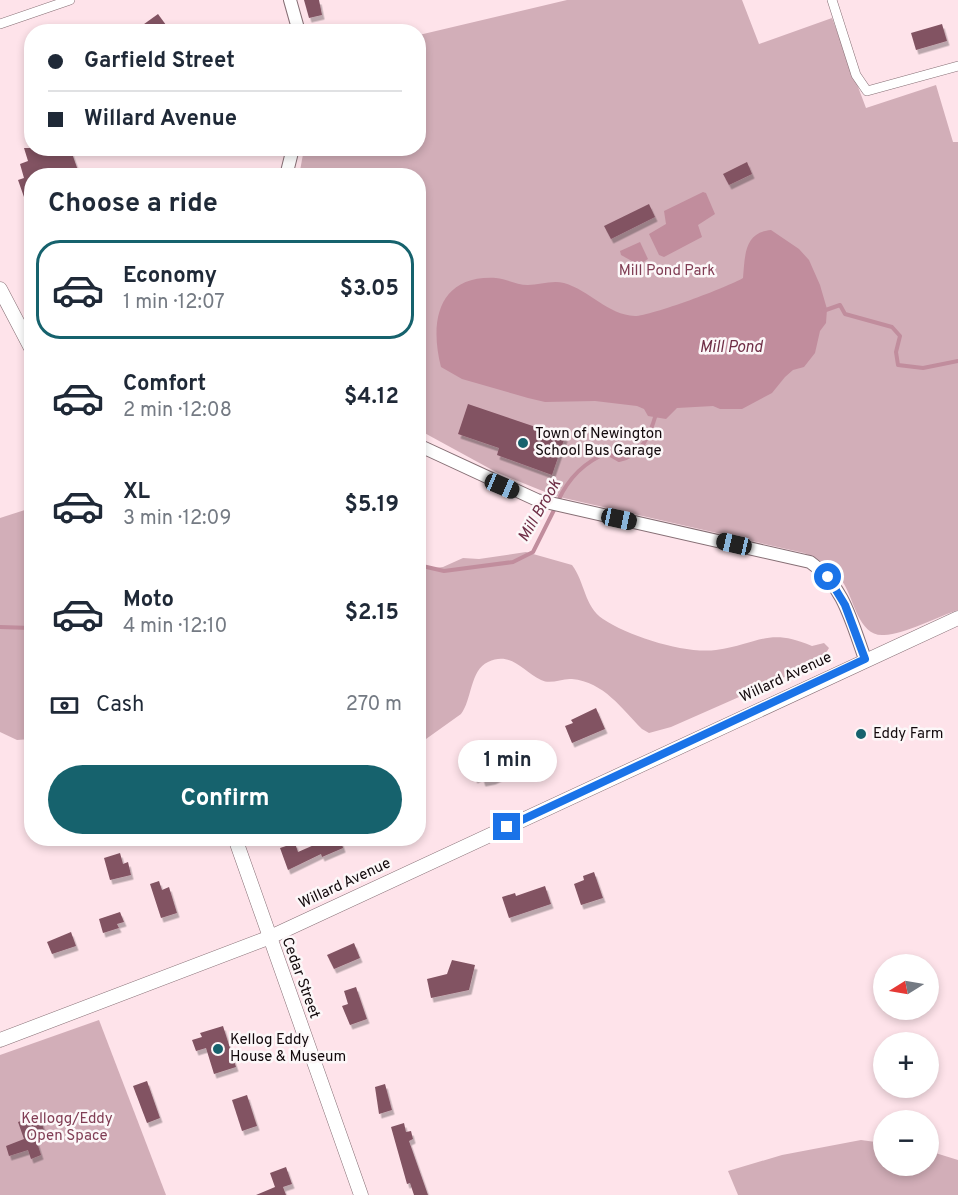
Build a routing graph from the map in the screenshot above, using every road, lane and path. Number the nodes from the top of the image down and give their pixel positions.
1 (70, 0) edge
2 (290, 0) edge
3 (832, 0) edge
4 (0, 24) edge
5 (297, 24) edge
6 (958, 66) edge
7 (1, 294) edge
8 (24, 336) edge
9 (426, 449) edge
10 (958, 618) edge
11 (865, 659) junction
12 (238, 846) edge
13 (268, 938) junction
14 (0, 1040) edge
15 (361, 1195) edge

1 - 4 street
2 - 5 street
3 - 6 street
7 - 8 main road
9 - 11 street
10 - 11 main road, Willard Avenue
11 - 13 main road, Willard Avenue
12 - 13 main road, Cedar Street
13 - 14 main road, Willard Avenue
13 - 15 main road, Cedar Street

